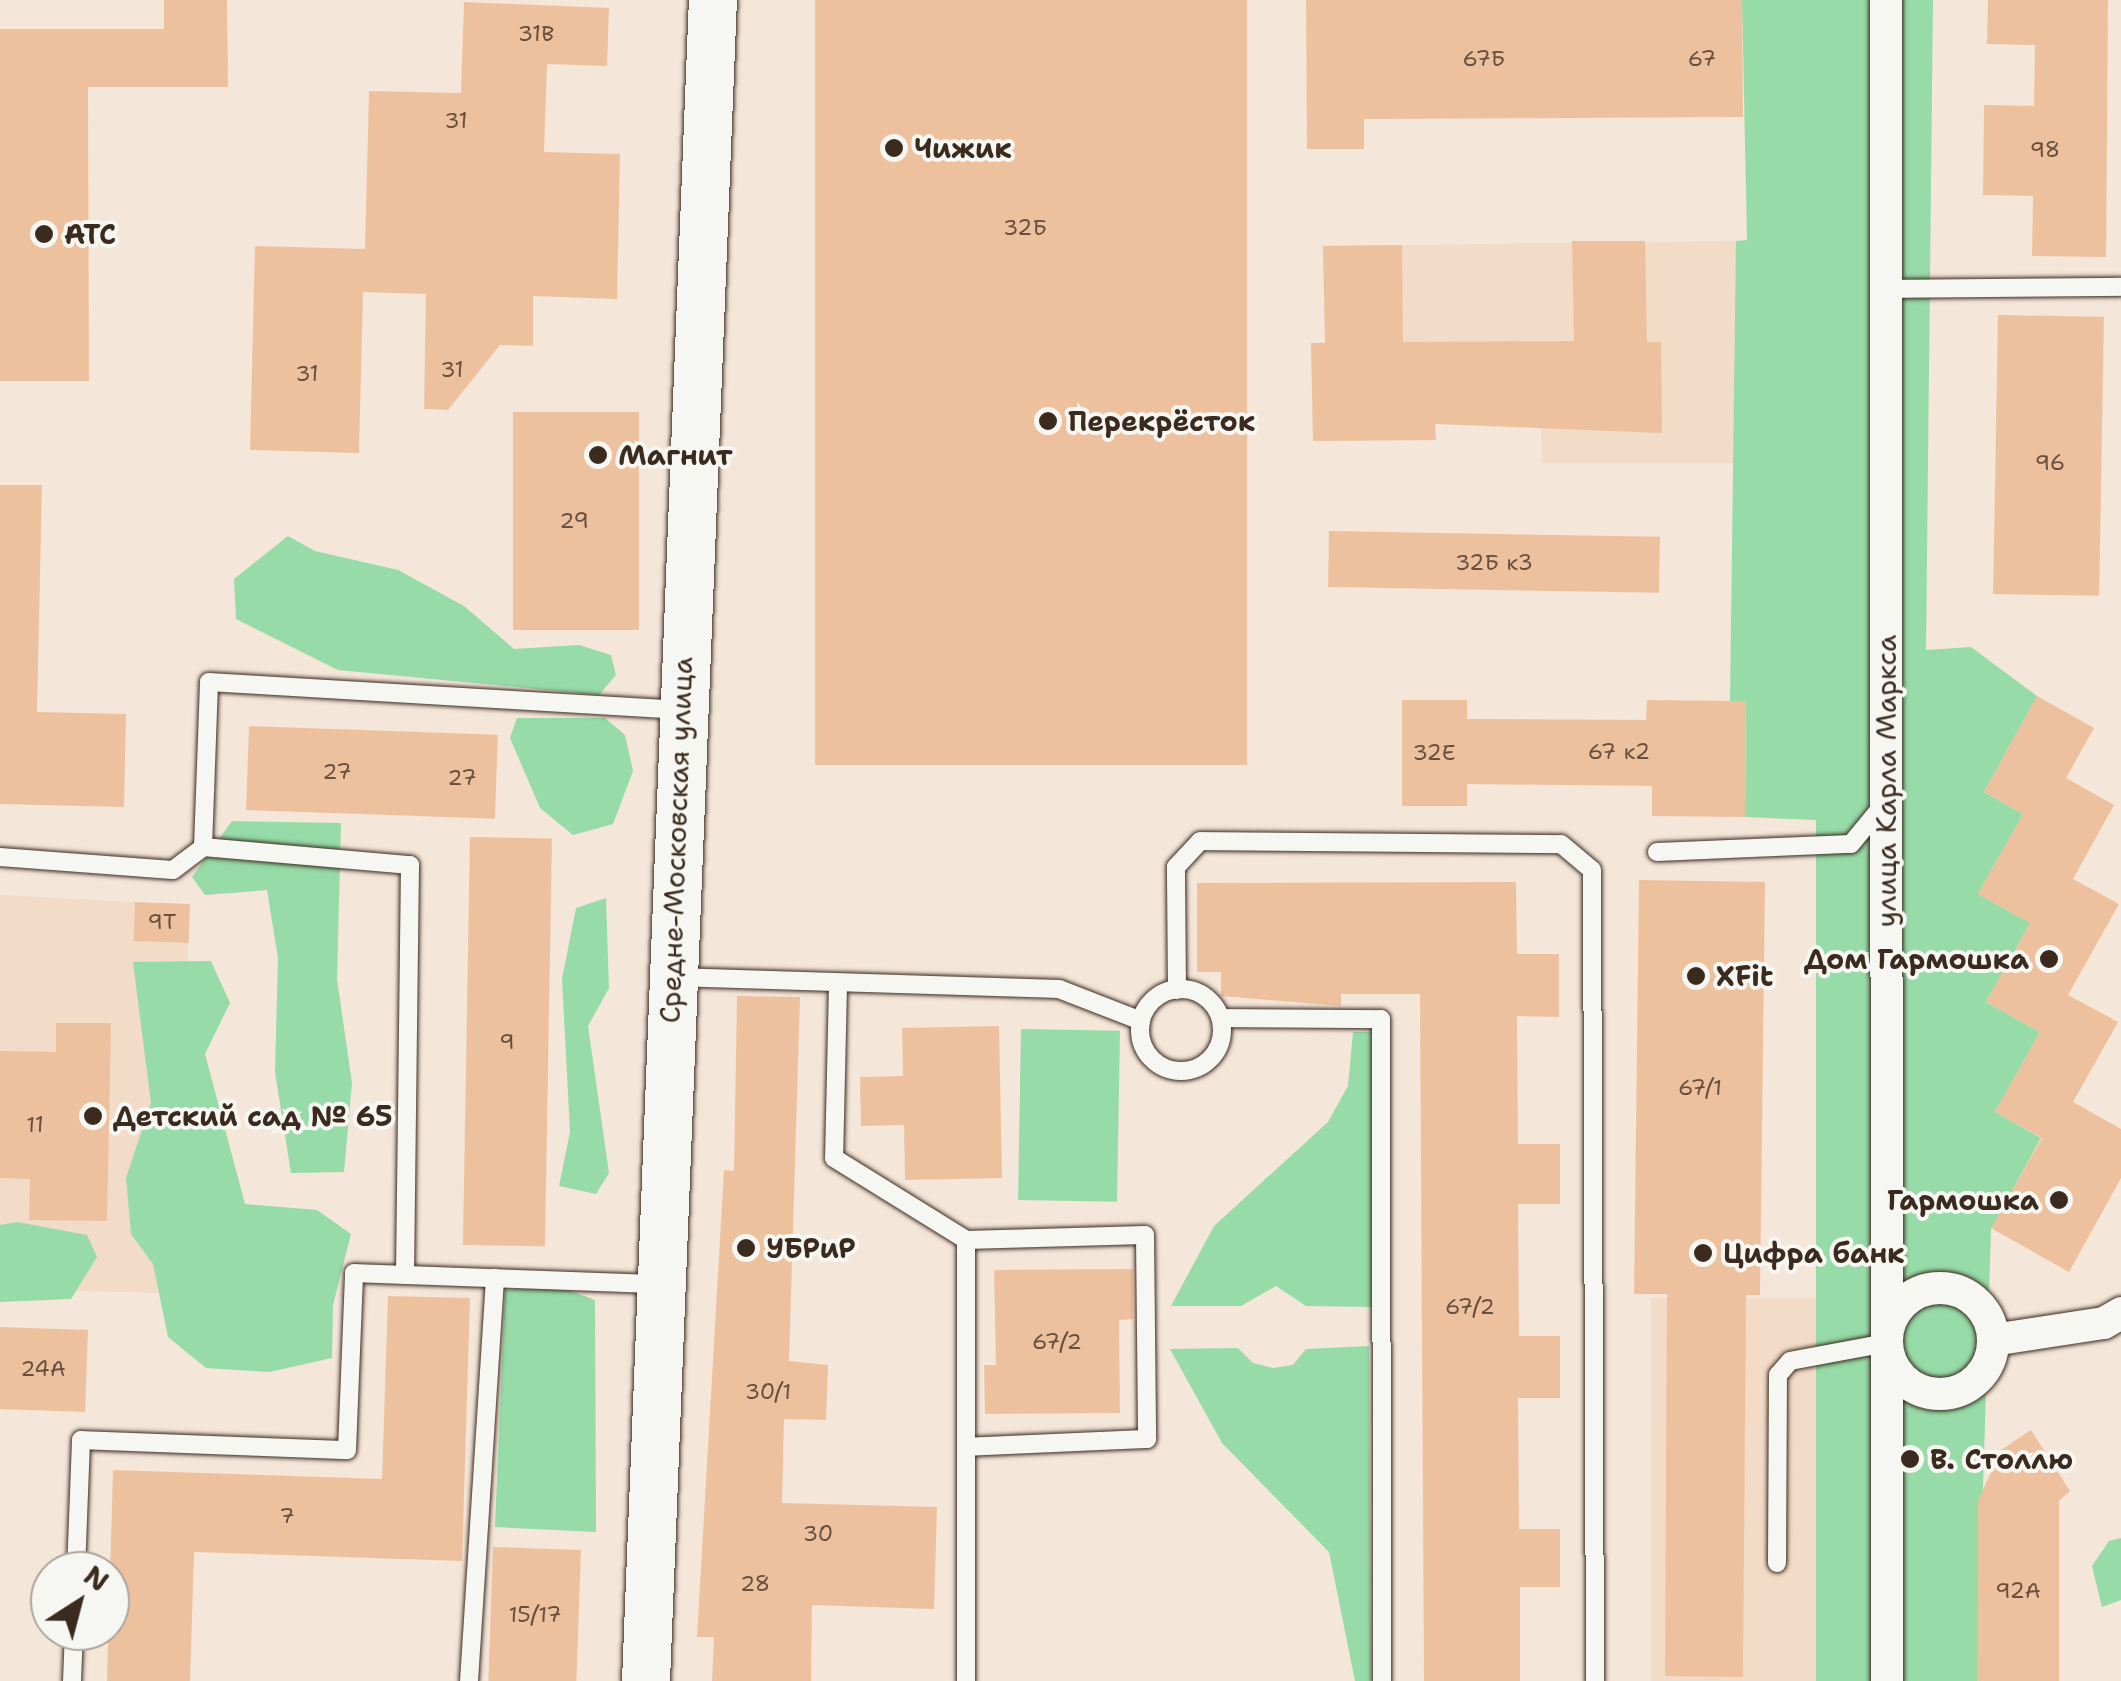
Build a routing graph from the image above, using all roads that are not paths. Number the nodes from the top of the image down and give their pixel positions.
1 (713, 0) edge
2 (1886, 0) edge
3 (2121, 287) edge
4 (1886, 290) junction
5 (681, 710) junction
6 (1886, 802) junction
7 (203, 848) junction
8 (1656, 852) dead end
9 (0, 857) edge
10 (670, 977) junction
11 (838, 985) junction
12 (1177, 990) junction
13 (1221, 1018) junction
14 (1141, 1022) junction
15 (966, 1240) junction
16 (405, 1275) junction
17 (496, 1278) junction
18 (660, 1284) junction
19 (2121, 1314) edge
20 (1993, 1340) junction
21 (1886, 1342) junction
22 (966, 1446) junction
23 (77, 1551) edge
24 (1778, 1562) dead end
25 (73, 1651) edge
26 (72, 1681) edge
27 (469, 1681) edge
28 (646, 1681) edge
29 (966, 1681) edge
30 (1382, 1681) edge
31 (1596, 1681) edge
32 (1887, 1681) edge

1 - 5 street, Средне-Московская улица
2 - 4 street, улица Карла Маркса
3 - 4 lane
4 - 6 street, улица Карла Маркса
5 - 7 lane
5 - 10 street, Средне-Московская улица
6 - 8 lane
6 - 21 street, улица Карла Маркса
7 - 9 lane
7 - 16 lane
10 - 11 lane
10 - 18 street, Средне-Московская улица
11 - 14 lane
11 - 15 lane
12 - 13 lane
12 - 14 lane
12 - 31 lane
13 - 14 lane
13 - 30 lane
15 - 22 lane
15 - 22 lane
16 - 17 lane
16 - 23 lane
17 - 18 lane
17 - 27 lane
18 - 28 street, Средне-Московская улица
19 - 20 street
20 - 21 street
20 - 21 street
21 - 24 lane
21 - 32 street, улица Карла Маркса
22 - 29 lane
25 - 26 lane

